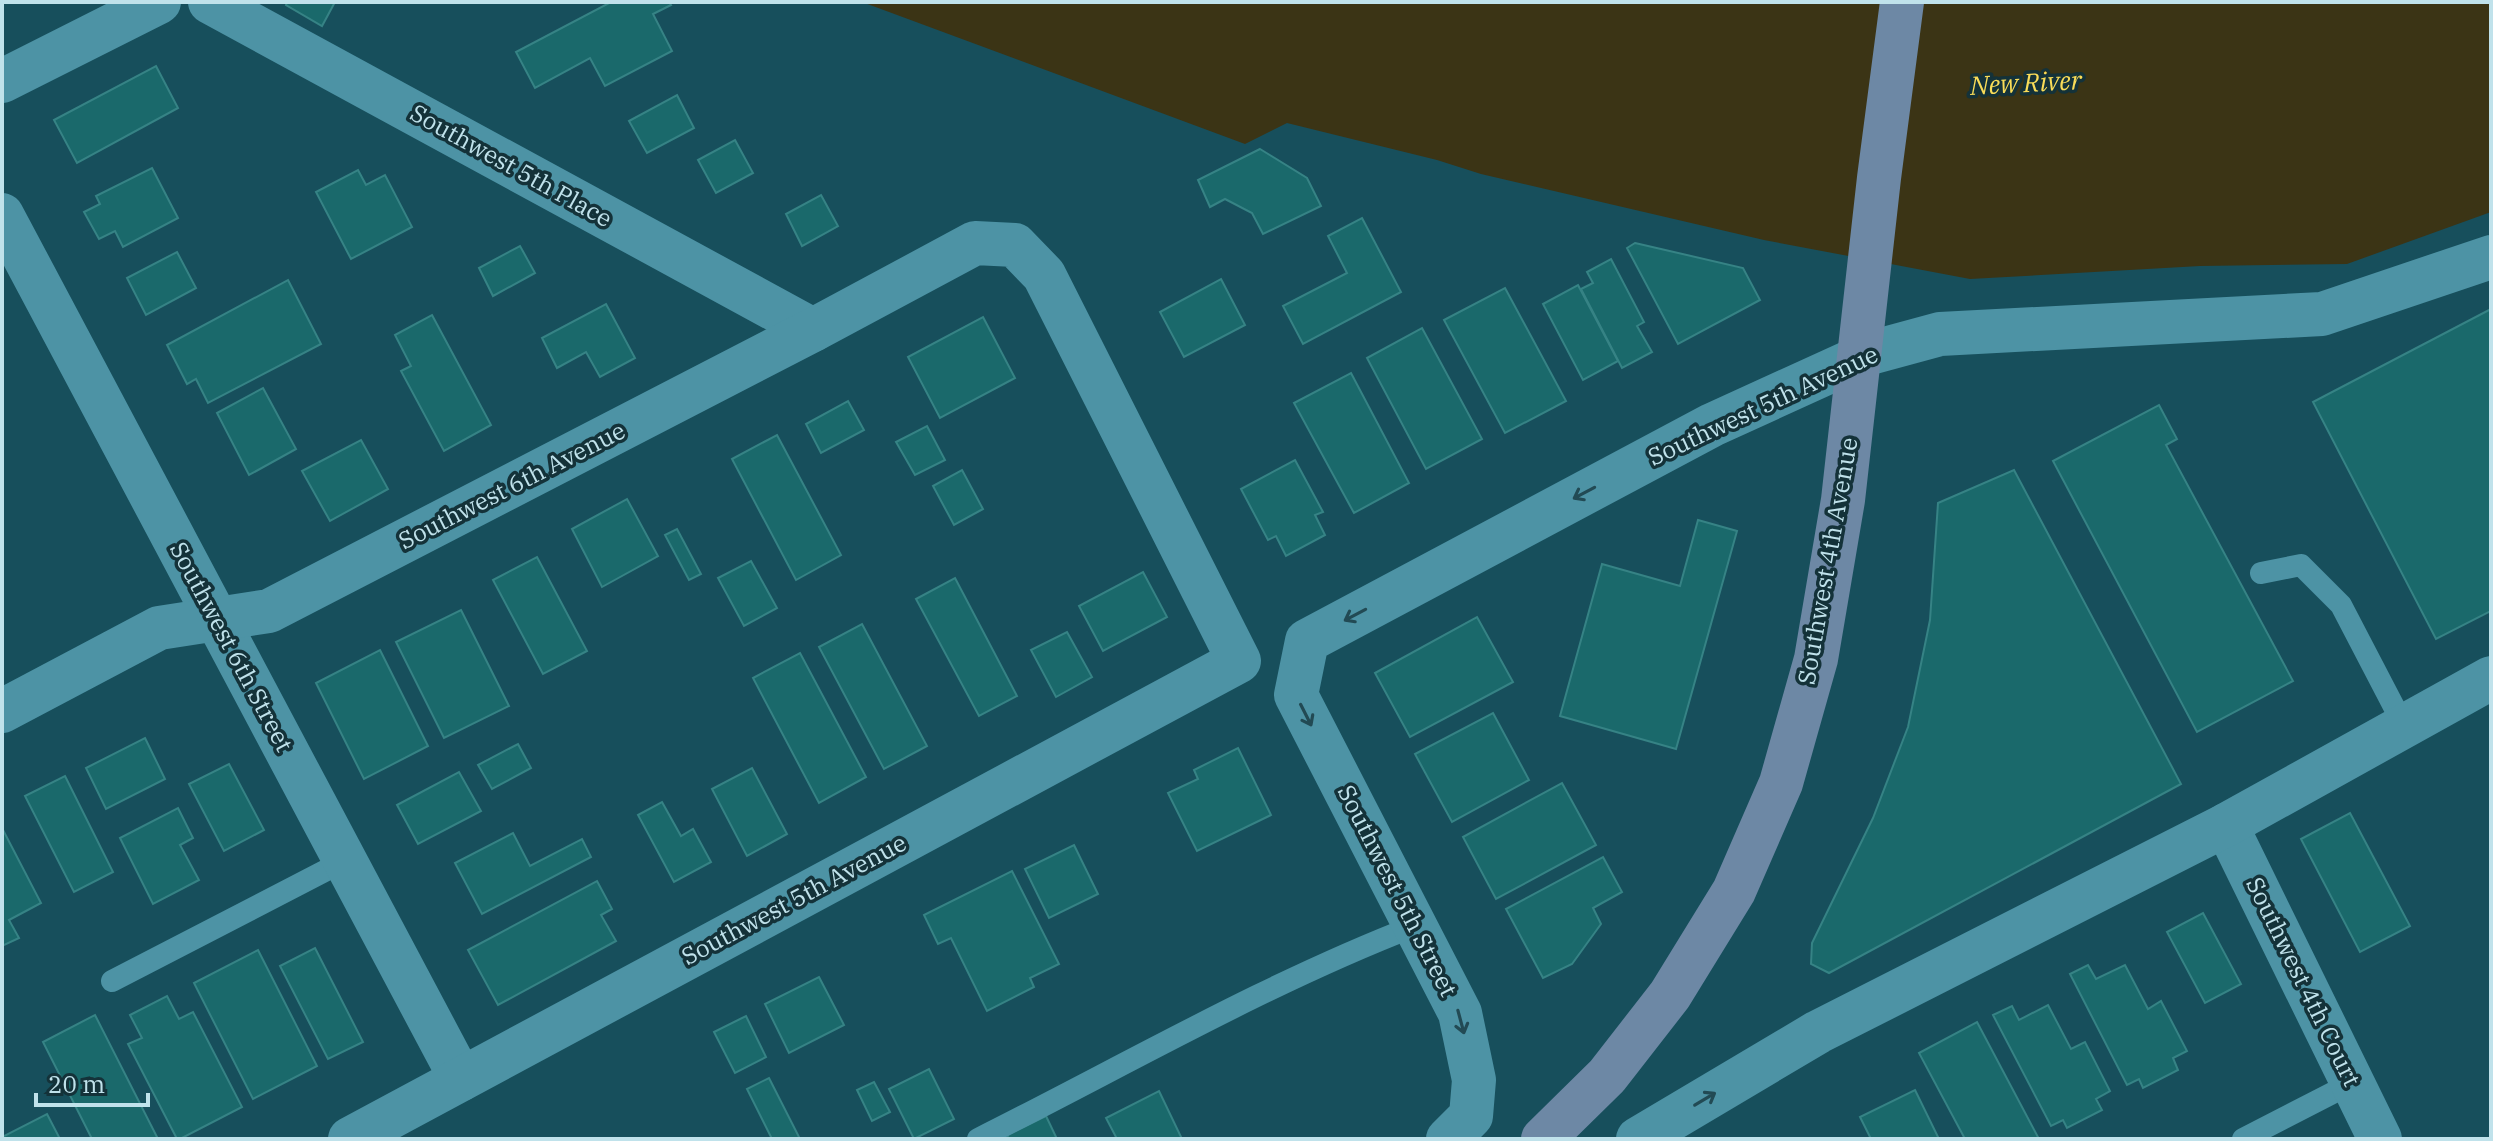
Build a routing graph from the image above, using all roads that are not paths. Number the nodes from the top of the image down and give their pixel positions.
1 (159, 2) edge
2 (210, 2) edge
3 (1902, 2) edge
4 (2, 81) edge
5 (2, 215) edge
6 (2491, 257) edge
7 (813, 330) junction
8 (2261, 573) dead end
9 (217, 619) junction
10 (1307, 641) joint
11 (1239, 661) joint
12 (2491, 678) edge
13 (2, 711) edge
14 (2404, 726) junction
15 (2226, 825) junction
16 (344, 861) junction
17 (1415, 926) junction
18 (112, 981) dead end
19 (461, 1079) junction
20 (2352, 1083) junction
21 (350, 1139) edge
22 (978, 1139) edge
23 (1448, 1139) edge
24 (1543, 1139) edge
25 (1638, 1139) edge
26 (2243, 1139) edge
27 (2380, 1139) edge

1 - 4 street
2 - 7 street, Southwest 5th Place
3 - 24 main road, Southwest 4th Avenue
5 - 9 street, Southwest 6th Street
6 -> 10 street, Southwest 5th Avenue
7 - 9 street, Southwest 6th Avenue
7 - 11 street, Southwest 6th Avenue
8 - 14 lane
9 - 13 street, Southwest 6th Avenue
9 - 16 street, Southwest 6th Street
10 -> 17 street, Southwest 5th Street
11 - 19 street, Southwest 5th Avenue
12 - 14 street
14 - 15 street
15 - 20 street, Southwest 4th Court
25 -> 15 street
16 - 18 lane
16 - 19 street, Southwest 6th Street
17 - 22 lane
17 -> 23 street, Southwest 5th Street
19 - 21 street, Southwest 5th Avenue
20 - 26 lane
20 - 27 street, Southwest 4th Court

